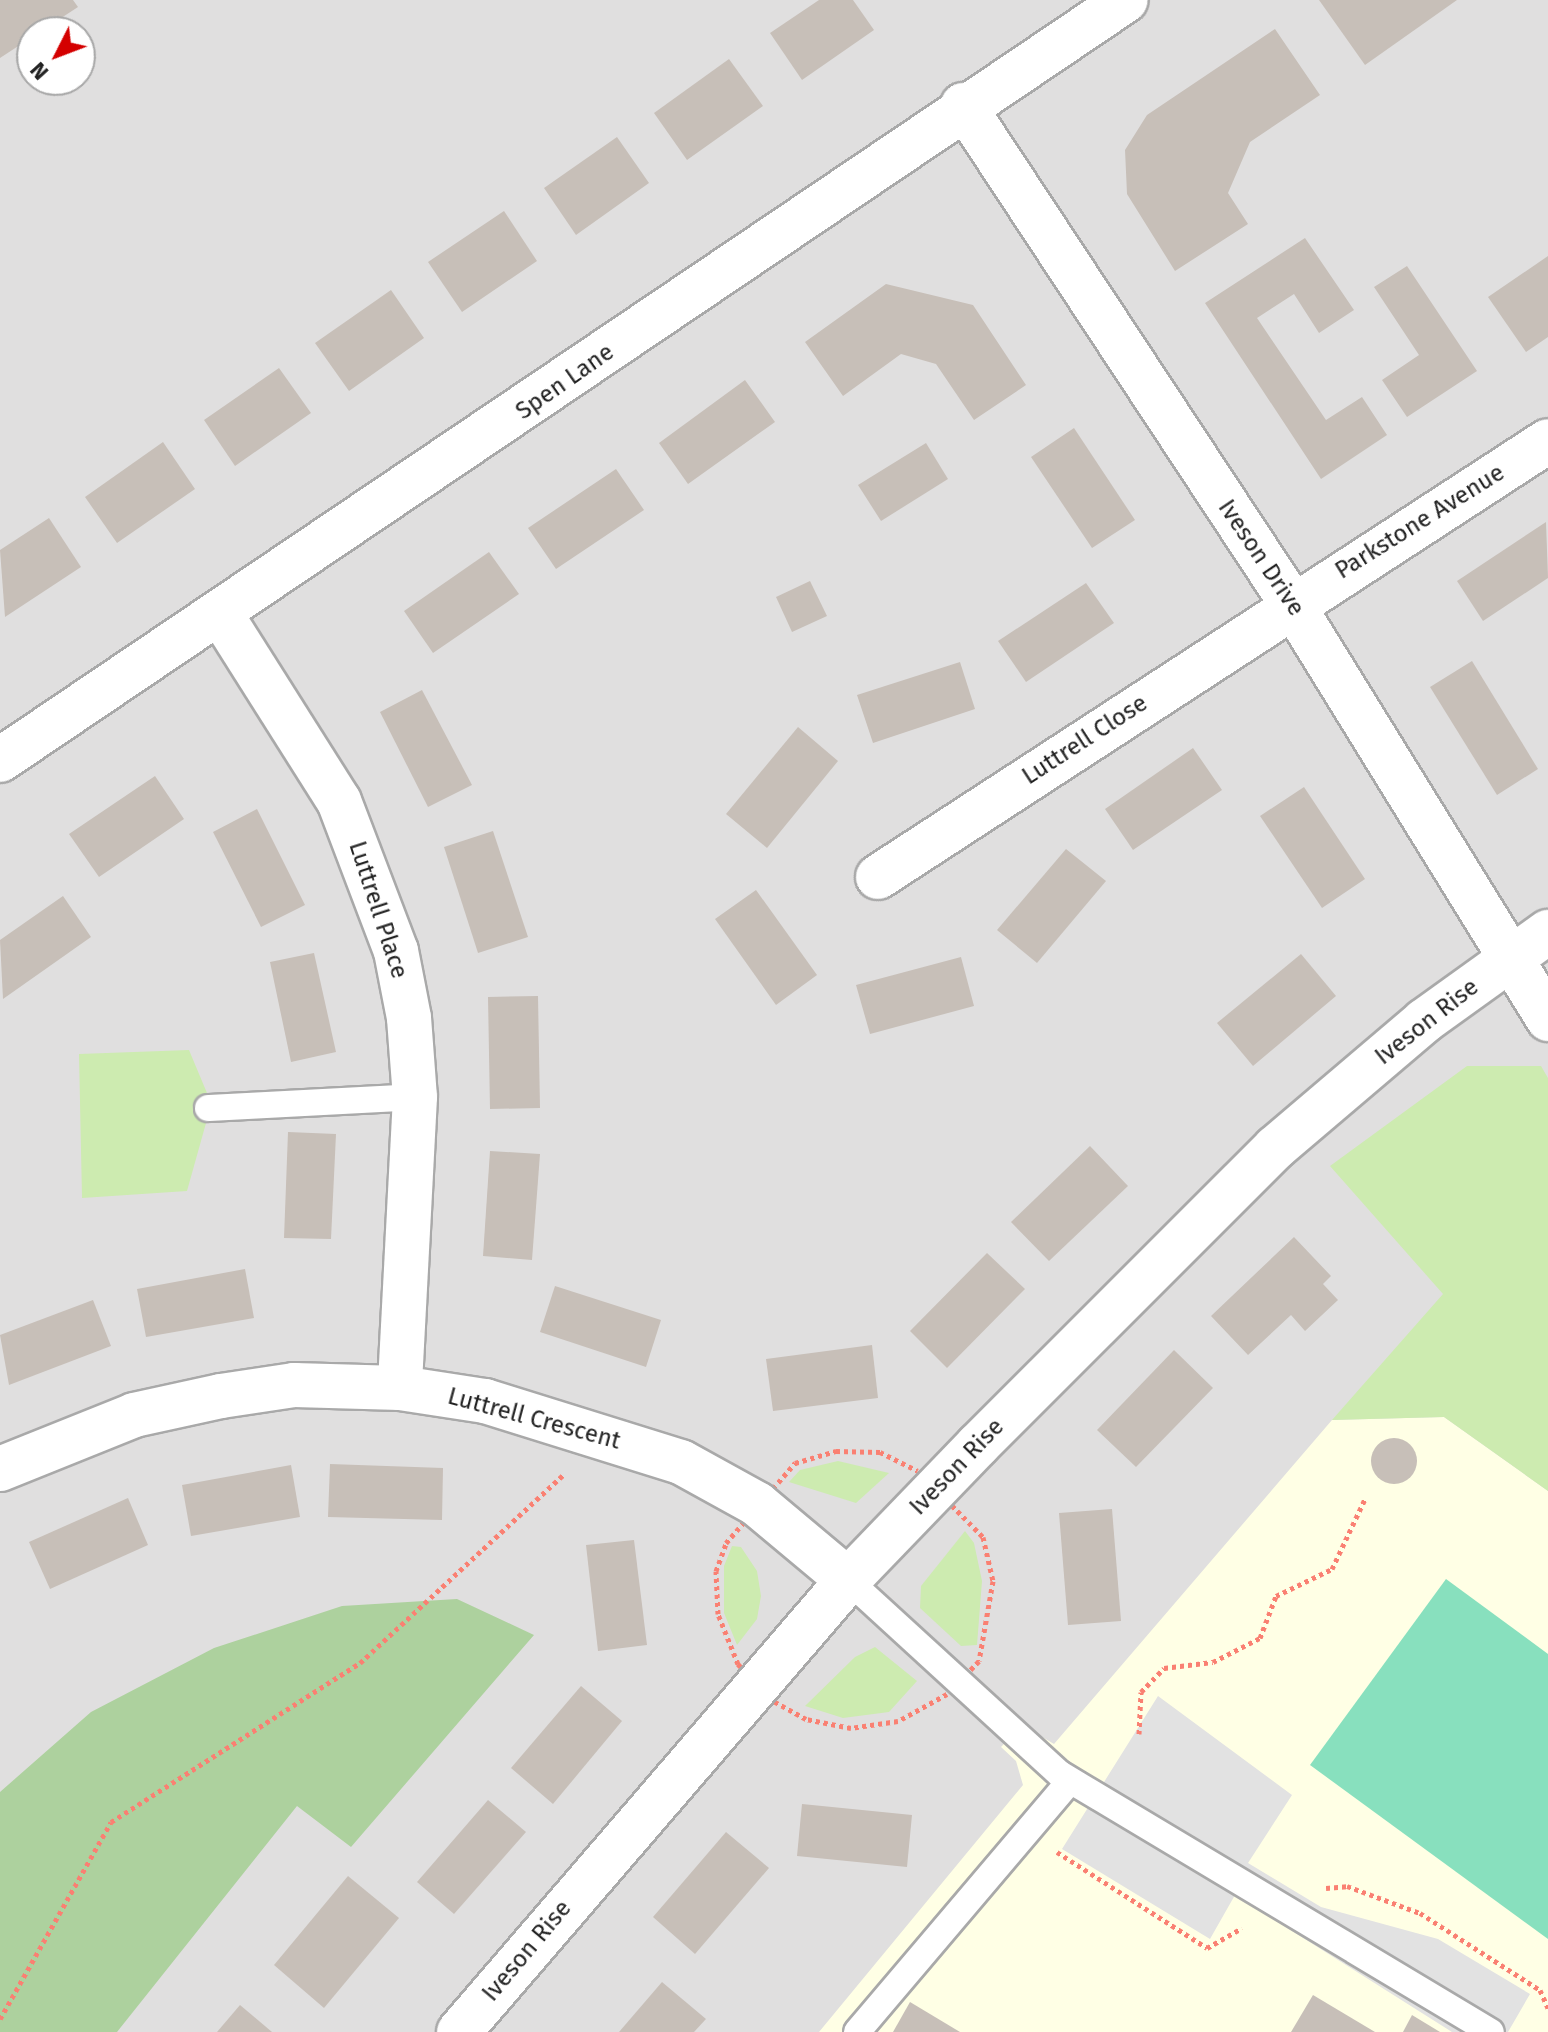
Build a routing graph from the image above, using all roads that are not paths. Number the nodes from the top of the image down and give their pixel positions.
1 (1126, 0) edge
2 (963, 105) junction
3 (1548, 441) edge
4 (1292, 604) junction
5 (220, 613) junction
6 (0, 760) edge
7 (878, 877) dead end
8 (1548, 932) edge
9 (1511, 958) junction
10 (1548, 1019) edge
11 (415, 1097) junction
12 (208, 1108) dead end
13 (400, 1388) junction
14 (0, 1469) edge
15 (848, 1580) junction
16 (1070, 1781) junction
17 (459, 2032) edge
18 (857, 2032) edge
19 (1491, 2032) edge

1 - 2 street, Spen Lane
2 - 4 street, Iveson Drive
2 - 5 street, Spen Lane
3 - 4 street, Parkstone Avenue
4 - 7 street, Luttrell Close
4 - 9 street, Iveson Drive
5 - 6 street, Spen Lane
5 - 11 street, Luttrell Place
8 - 9 street, Iveson Rise
9 - 10 street, Iveson Drive
9 - 15 street, Iveson Rise
11 - 12 lane
11 - 13 street, Luttrell Place
13 - 14 street, Luttrell Crescent
13 - 15 street, Luttrell Crescent
15 - 16 lane
15 - 17 street, Iveson Rise
16 - 18 lane
16 - 19 lane

